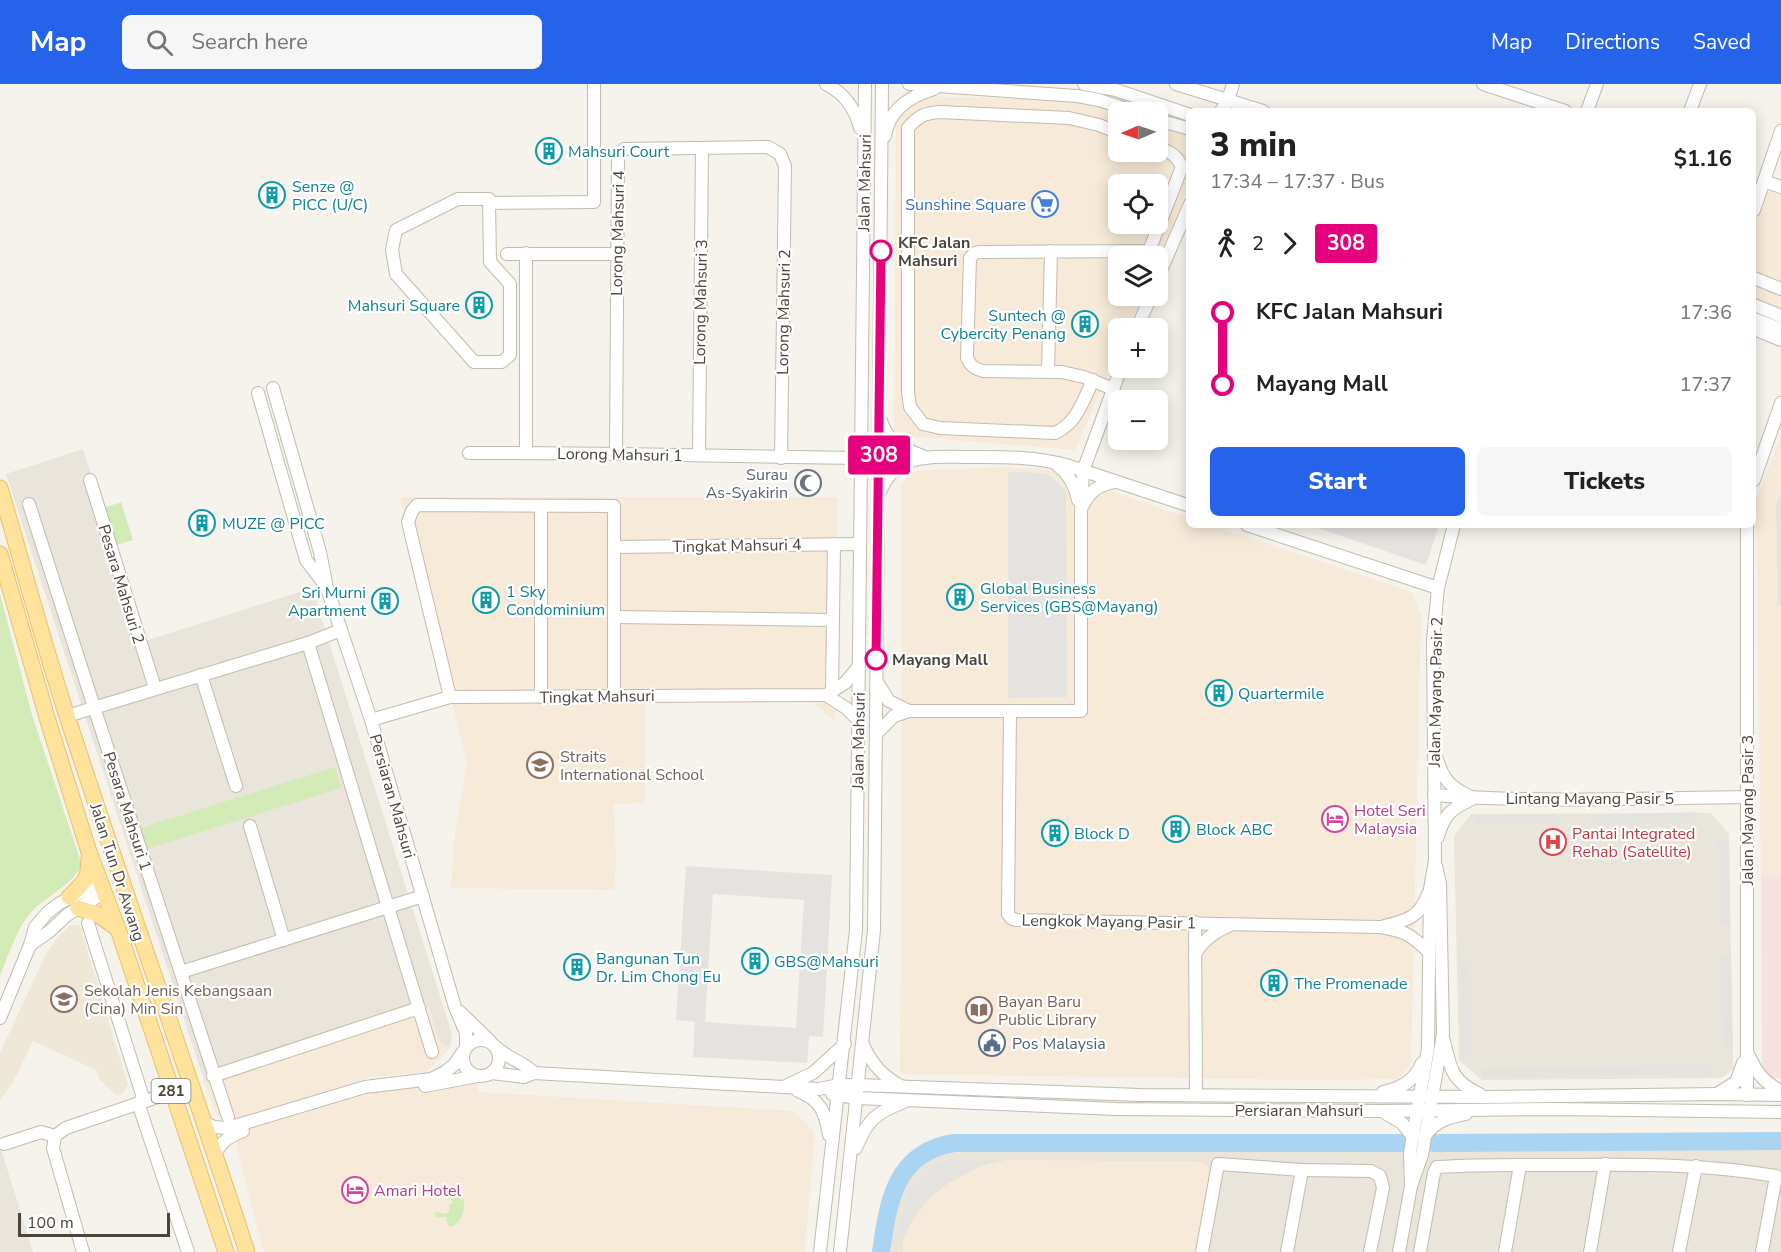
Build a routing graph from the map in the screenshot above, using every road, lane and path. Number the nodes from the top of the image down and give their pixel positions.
1 (594, 84) edge
2 (826, 84) edge
3 (865, 84) edge
4 (882, 84) edge
5 (909, 84) edge
6 (1084, 84) edge
7 (1176, 84) edge
8 (1233, 84) edge
9 (1483, 84) edge
10 (1597, 84) edge
11 (1700, 84) edge
12 (941, 86) junction
13 (1040, 94) junction
14 (1108, 103) edge
15 (1229, 105) edge
16 (1246, 108) edge
17 (1556, 108) edge
18 (1588, 108) edge
19 (1691, 108) edge
20 (1186, 114) edge
21 (1039, 116) junction
22 (1168, 123) edge
23 (1186, 128) edge
24 (1108, 129) edge
25 (1781, 131) edge
26 (864, 140) junction
27 (702, 148) junction
28 (1168, 151) edge
29 (882, 155) junction
30 (785, 166) joint
31 (1764, 181) junction
32 (1781, 187) edge
33 (489, 203) junction
34 (1756, 204) edge
35 (1186, 213) edge
36 (1151, 246) edge
37 (1051, 251) junction
38 (1108, 251) edge
39 (526, 253) junction
40 (507, 254) dead end
41 (616, 254) junction
42 (1168, 254) edge
43 (1756, 279) edge
44 (1781, 289) edge
45 (1756, 306) edge
46 (1781, 316) edge
47 (1756, 320) edge
48 (1781, 329) edge
49 (1756, 330) edge
50 (1781, 340) edge
51 (1048, 372) junction
52 (1117, 378) edge
53 (1093, 380) junction
54 (273, 388) dead end
55 (1113, 389) junction
56 (258, 393) dead end
57 (1781, 403) edge
58 (879, 415) junction
59 (526, 452) junction
60 (469, 453) dead end
61 (616, 454) junction
62 (699, 455) junction
63 (925, 457) junction
64 (782, 458) junction
65 (860, 458) junction
66 (879, 458) junction
67 (1048, 460) junction
68 (1083, 471) junction
69 (1756, 474) edge
70 (90, 480) dead end
71 (1117, 482) junction
72 (0, 488) edge
73 (878, 496) junction
74 (29, 504) dead end
75 (1186, 505) edge
76 (541, 506) junction
77 (1081, 511) junction
78 (1257, 528) edge
79 (1453, 528) edge
80 (1747, 528) edge
81 (834, 544) junction
82 (860, 544) junction
83 (614, 547) junction
84 (0, 554) edge
85 (327, 588) junction
86 (1438, 588) junction
87 (615, 617) junction
88 (833, 620) junction
89 (341, 630) junction
90 (308, 643) junction
91 (859, 666) junction
92 (201, 675) junction
93 (876, 681) junction
94 (155, 688) junction
95 (829, 693) junction
96 (614, 696) junction
97 (450, 697) junction
98 (541, 697) junction
99 (94, 707) junction
100 (909, 711) junction
101 (1010, 711) junction
102 (67, 716) junction
103 (371, 720) junction
104 (858, 720) junction
105 (876, 734) junction
106 (1434, 748) junction
107 (236, 786) dead end
108 (1434, 795) junction
109 (1747, 797) junction
110 (1473, 798) junction
111 (250, 826) dead end
112 (89, 852) junction
113 (1435, 855) junction
114 (113, 856) junction
115 (106, 886) junction
116 (1430, 889) junction
117 (423, 896) junction
118 (128, 901) junction
119 (74, 903) junction
120 (387, 908) junction
121 (1194, 922) junction
122 (88, 923) dead end
123 (1233, 923) junction
124 (1380, 927) junction
125 (118, 929) junction
126 (284, 940) junction
127 (1429, 952) junction
128 (1195, 954) junction
129 (182, 972) junction
130 (455, 1007) junction
131 (419, 1008) junction
132 (0, 1018) edge
133 (1443, 1034) junction
134 (492, 1043) junction
135 (845, 1044) junction
136 (863, 1044) junction
137 (1428, 1048) junction
138 (465, 1049) junction
139 (1747, 1051) junction
140 (432, 1052) dead end
141 (491, 1073) junction
142 (534, 1073) junction
143 (213, 1076) junction
144 (477, 1076) junction
145 (432, 1082) junction
146 (782, 1087) junction
147 (904, 1088) junction
148 (839, 1091) junction
149 (1781, 1091) edge
150 (172, 1092) junction
151 (858, 1092) junction
152 (1717, 1094) junction
153 (1196, 1095) junction
154 (1747, 1095) junction
155 (1781, 1095) edge
156 (1367, 1096) junction
157 (1426, 1096) junction
158 (908, 1101) junction
159 (141, 1102) junction
160 (1487, 1103) junction
161 (1781, 1105) edge
162 (1423, 1110) junction
163 (1382, 1111) junction
164 (1705, 1111) junction
165 (1781, 1112) edge
166 (204, 1122) junction
167 (229, 1127) junction
168 (55, 1136) junction
169 (1419, 1136) junction
170 (4, 1144) dead end
171 (831, 1148) junction
172 (215, 1153) junction
173 (851, 1162) junction
174 (1605, 1164) junction
175 (1520, 1165) junction
176 (1696, 1166) junction
177 (1302, 1170) junction
178 (234, 1212) junction
179 (83, 1252) edge
180 (188, 1252) edge
181 (226, 1252) edge
182 (241, 1252) edge
183 (247, 1252) edge
184 (820, 1252) edge
185 (840, 1252) edge
186 (1202, 1252) edge
187 (1287, 1252) edge
188 (1370, 1252) edge
189 (1399, 1252) edge
190 (1420, 1252) edge
191 (1505, 1252) edge
192 (1590, 1252) edge
193 (1679, 1252) edge
194 (1762, 1252) edge

1 - 33 street
2 - 26 street
3 - 26 street, Jalan Mahsuri
4 - 29 street, Jalan Mahsuri
5 - 12 street
6 - 20 street
7 - 15 street
8 - 15 street
9 - 17 street
10 - 18 street
11 - 19 street
12 - 13 street
12 - 29 street
13 - 14 street
13 - 21 street
15 - 16 street
21 - 24 street
21 - 53 street
22 - 23 street
25 - 31 street
26 - 65 street, Jalan Mahsuri
27 - 30 street, Lorong Mahsuri 4
27 - 41 street, Lorong Mahsuri 4
27 - 62 street, Lorong Mahsuri 3
28 - 36 street
29 - 58 street, Jalan Mahsuri
30 - 64 street, Lorong Mahsuri 2
31 - 32 street
31 - 34 street
33 - 33 street
35 - 42 street
37 - 38 street
37 - 51 street
37 - 51 street
39 - 40 street
39 - 41 street
39 - 59 street
41 - 61 street, Lorong Mahsuri 4
43 - 44 street
45 - 46 street
47 - 48 street
49 - 50 street
51 - 53 street
52 - 55 street
53 - 55 street
54 - 85 street, Persiaran Mahsuri
55 - 68 street
56 - 85 street, Persiaran Mahsuri
57 - 69 street
58 - 63 street
58 - 66 street, Jalan Mahsuri
59 - 60 street, Lorong Mahsuri 1
59 - 61 street, Lorong Mahsuri 1
61 - 62 street, Lorong Mahsuri 1
62 - 64 street, Lorong Mahsuri 1
63 - 67 street
63 - 73 street
64 - 65 street, Lorong Mahsuri 1
65 - 66 street, Lorong Mahsuri 1
65 - 82 street, Jalan Mahsuri
66 - 73 street, Jalan Mahsuri
67 - 68 street
67 - 77 street
68 - 71 street
68 - 77 street
70 - 94 street, Pesara Mahsuri 2
71 - 75 street
71 - 77 street
72 - 102 main road, Jalan Tun Dr Awang / 281
73 - 93 street, Jalan Mahsuri
74 - 99 street, Pesara Mahsuri 1
76 - 83 street
76 - 97 street
76 - 98 street
77 - 101 street
78 - 86 street
79 - 86 street, Jalan Mayang Pasir 2
80 - 109 street, Jalan Mayang Pasir 3
81 - 82 street, Tingkat Mahsuri 4
81 - 83 street, Tingkat Mahsuri 4
81 - 88 street
82 - 91 street, Jalan Mahsuri
83 - 87 street
84 - 112 main road, Jalan Tun Dr Awang / 281
85 - 89 street, Persiaran Mahsuri
86 - 106 street, Jalan Mayang Pasir 2
87 - 88 street
87 - 96 street
88 - 95 street
89 - 90 street
89 - 103 street, Persiaran Mahsuri
90 - 92 street
90 - 120 street
91 - 95 street
91 - 104 street, Jalan Mahsuri
92 - 94 street
92 - 107 street
93 - 100 street
93 - 105 street, Jalan Mahsuri
94 - 99 street
95 - 96 street, Tingkat Mahsuri
95 - 104 street
96 - 98 street, Tingkat Mahsuri
97 - 98 street, Tingkat Mahsuri
97 - 103 street, Tingkat Mahsuri
99 - 102 street
99 - 129 street, Pesara Mahsuri 1
100 - 101 street
100 - 105 street
101 - 121 street, Lengkok Mayang Pasir 1
102 - 114 main road, Jalan Tun Dr Awang / 281
103 - 117 street, Persiaran Mahsuri
104 - 135 street, Jalan Mahsuri
105 - 136 street, Jalan Mahsuri
106 - 108 street, Jalan Mayang Pasir 2
106 - 110 street
108 - 110 street, Lintang Mayang Pasir 5
108 - 113 street, Jalan Mayang Pasir 2
109 - 110 street, Lintang Mayang Pasir 5
109 - 139 street, Jalan Mayang Pasir 3
110 - 113 street
111 - 126 street
112 - 115 main road, Jalan Tun Dr Awang / 281
112 - 119 main road
113 - 116 street, Jalan Mayang Pasir 2
113 - 133 street, Jalan Mayang Pasir 2
114 - 115 main road
114 - 118 main road, Jalan Tun Dr Awang / 281
115 - 118 main road
115 - 119 street
115 - 125 main road, Jalan Tun Dr Awang / 281
116 - 124 street, Lengkok Mayang Pasir 1
116 - 127 street, Jalan Mayang Pasir 2
117 - 120 street
117 - 130 street, Persiaran Mahsuri
118 - 166 main road, Jalan Tun Dr Awang / 281
119 - 125 main road
119 - 132 street
120 - 126 street
120 - 131 street
121 - 123 street, Lengkok Mayang Pasir 1
121 - 128 street
122 - 159 street
123 - 124 street, Lengkok Mayang Pasir 1
123 - 128 street
124 - 127 street, Lengkok Mayang Pasir 1
125 - 150 main road, Jalan Tun Dr Awang / 281
126 - 129 street
127 - 137 street, Jalan Mayang Pasir 2
128 - 153 street
129 - 143 street, Pesara Mahsuri 1
130 - 134 street, Persiaran Mahsuri
130 - 138 street, Persiaran Mahsuri
131 - 140 street
131 - 143 street
133 - 157 street, Jalan Mayang Pasir 2
133 - 160 street
134 - 138 street
134 - 141 street
134 - 142 street, Persiaran Mahsuri
135 - 146 street
135 - 148 street, Jalan Mahsuri
136 - 147 street
136 - 151 street, Jalan Mahsuri
137 - 156 street
137 - 157 street, Jalan Mayang Pasir 2
138 - 144 street
138 - 145 street
139 - 149 street
139 - 152 street
139 - 154 street, Jalan Mayang Pasir 3
141 - 142 street, Persiaran Mahsuri
141 - 144 street
142 - 146 street, Persiaran Mahsuri
143 - 167 street, Pesara Mahsuri 1
144 - 145 street
145 - 167 street
146 - 148 street, Persiaran Mahsuri
146 - 171 street
147 - 151 street, Persiaran Mahsuri
147 - 153 street, Persiaran Mahsuri
148 - 151 street, Persiaran Mahsuri
148 - 171 street, Jalan Mahsuri
150 - 159 street
150 - 181 main road, Jalan Tun Dr Awang / 281
151 - 158 street, Persiaran Mahsuri
151 - 173 street, Jalan Mahsuri
152 - 154 street, Persiaran Mahsuri
152 - 160 street, Persiaran Mahsuri
153 - 156 street, Persiaran Mahsuri
154 - 155 street, Persiaran Mahsuri
154 - 161 street
154 - 164 street
156 - 157 street, Persiaran Mahsuri
157 - 160 street, Persiaran Mahsuri
157 - 162 street
158 - 163 street, Persiaran Mahsuri
158 - 173 street
159 - 168 street
159 - 180 street
160 - 162 street, Persiaran Mahsuri
160 - 164 street, Persiaran Mahsuri
160 - 169 street
162 - 163 street, Persiaran Mahsuri
162 - 169 street
163 - 169 street
164 - 165 street, Persiaran Mahsuri
166 - 167 street
166 - 172 main road, Jalan Tun Dr Awang / 281
167 - 172 street
168 - 170 street
168 - 179 street
169 - 189 street
171 - 184 street, Jalan Mahsuri
172 - 178 main road, Jalan Tun Dr Awang / 281
173 - 185 street, Jalan Mahsuri
174 - 175 street
174 - 176 street
174 - 192 street
175 - 190 street
175 - 191 street
176 - 193 street
176 - 194 street
177 - 186 street
177 - 187 street
177 - 188 street
178 - 182 main road
178 - 183 main road, Jalan Tun Dr Awang / 281

